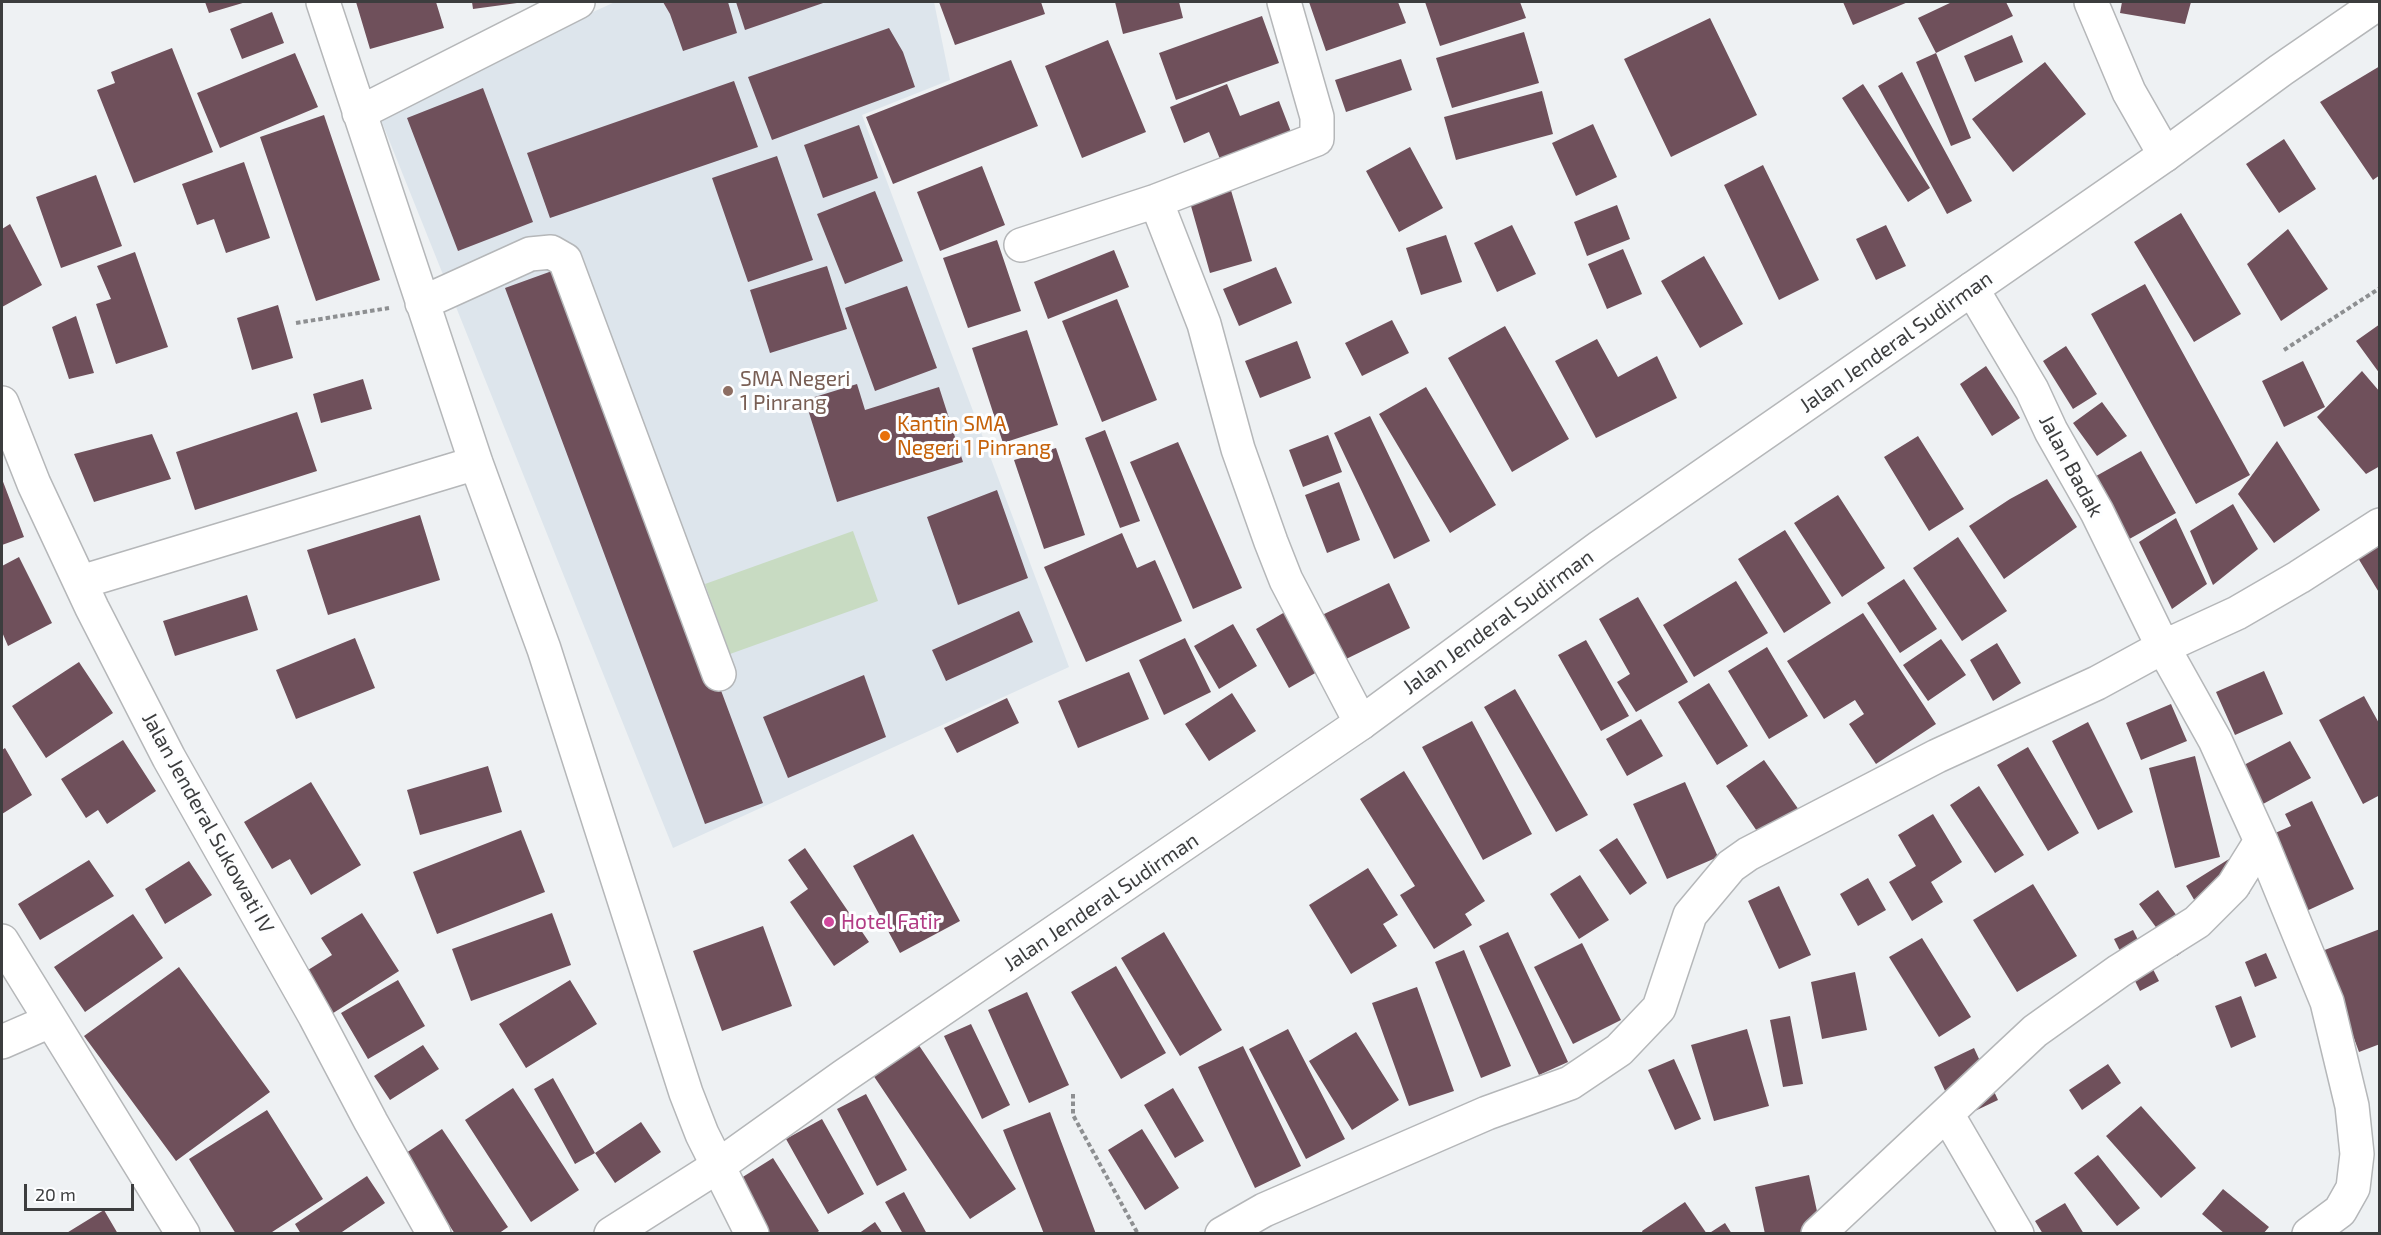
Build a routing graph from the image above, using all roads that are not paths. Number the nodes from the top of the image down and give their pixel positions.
1 (323, 2) edge
2 (578, 2) edge
3 (1284, 2) edge
4 (2091, 2) edge
5 (2379, 2) edge
6 (359, 112) junction
7 (2165, 156) junction
8 (1156, 201) junction
9 (1022, 244) dead end
10 (1972, 289) junction
11 (422, 303) junction
12 (2, 403) edge
13 (476, 463) junction
14 (2379, 525) edge
15 (81, 582) junction
16 (2163, 647) junction
17 (719, 674) dead end
18 (1361, 723) junction
19 (2261, 841) junction
20 (2, 941) edge
21 (50, 1021) junction
22 (2, 1042) edge
23 (1947, 1114) junction
24 (718, 1166) junction
25 (183, 1233) edge
26 (434, 1233) edge
27 (611, 1233) edge
28 (752, 1233) edge
29 (1222, 1233) edge
30 (1818, 1233) edge
31 (2017, 1233) edge
32 (2308, 1233) edge

1 - 6 main road
2 - 6 main road
3 - 8 main road
4 - 7 main road
5 - 7 main road, Jalan Jenderal Sudirman
6 - 11 main road
7 - 10 main road, Jalan Jenderal Sudirman
8 - 9 main road
8 - 18 main road
10 - 16 main road, Jalan Badak
10 - 18 main road, Jalan Jenderal Sudirman
11 - 13 main road
11 - 17 main road
12 - 15 main road, Jalan Jenderal Sukowati IV
13 - 15 main road
13 - 24 main road
14 - 16 main road
15 - 26 main road, Jalan Jenderal Sukowati IV
16 - 19 main road, Jalan Badak
16 - 29 main road
18 - 24 main road, Jalan Jenderal Sudirman
19 - 23 main road
19 - 32 main road, Jalan Badak
20 - 21 main road
21 - 22 main road
21 - 25 main road
23 - 30 main road
23 - 31 main road
24 - 27 main road, Jalan Jenderal Sudirman
24 - 28 main road

